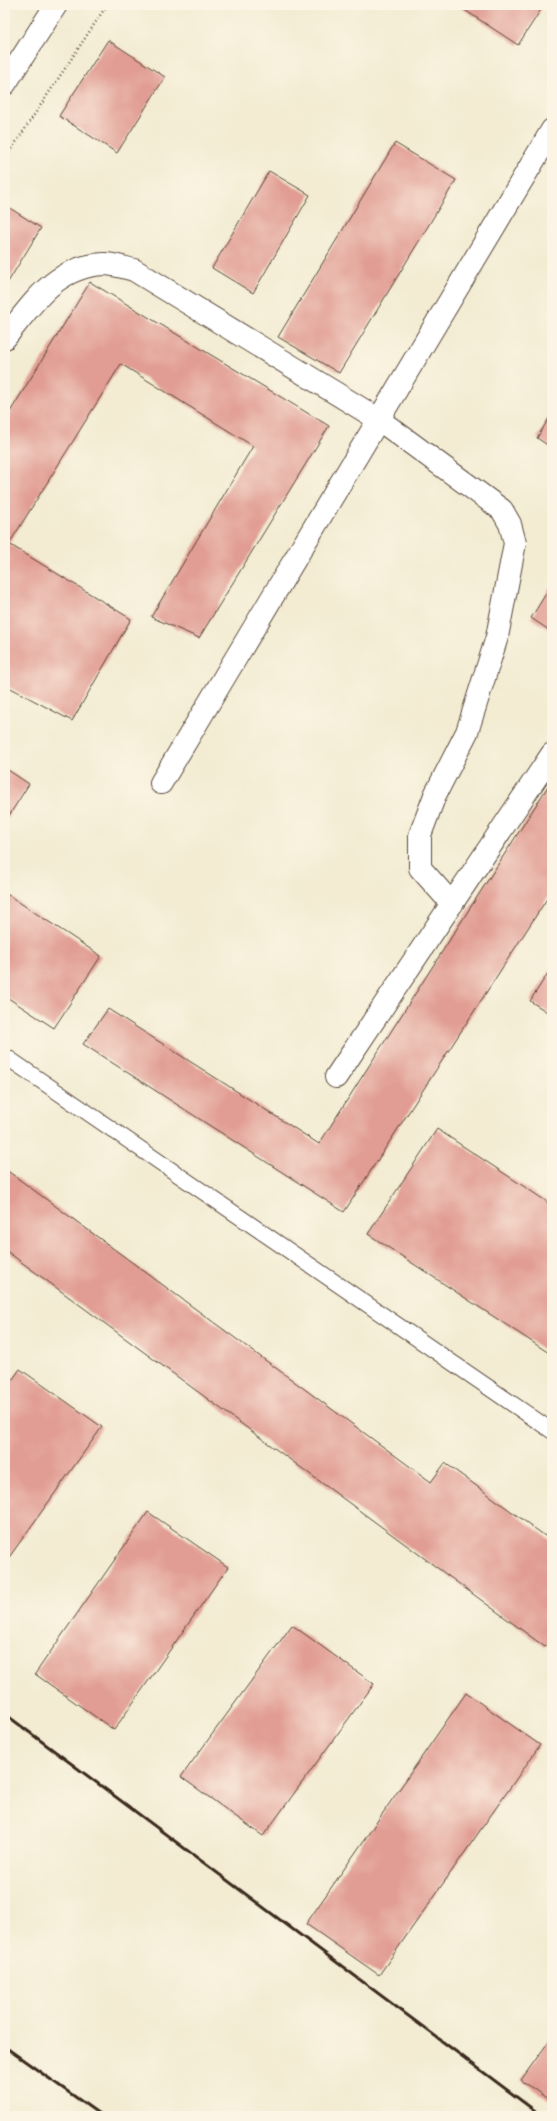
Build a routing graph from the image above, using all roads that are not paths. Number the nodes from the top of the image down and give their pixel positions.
1 (56, 5) edge
2 (5, 84) edge
3 (552, 130) edge
4 (5, 338) edge
5 (378, 420) junction
6 (552, 754) edge
7 (161, 783) dead end
8 (452, 904) junction
9 (5, 1056) edge
10 (336, 1076) dead end
11 (552, 1431) edge

1 - 2 street
3 - 5 street
4 - 5 street
5 - 7 street
5 - 8 street
6 - 8 street
8 - 10 street
9 - 11 lane

